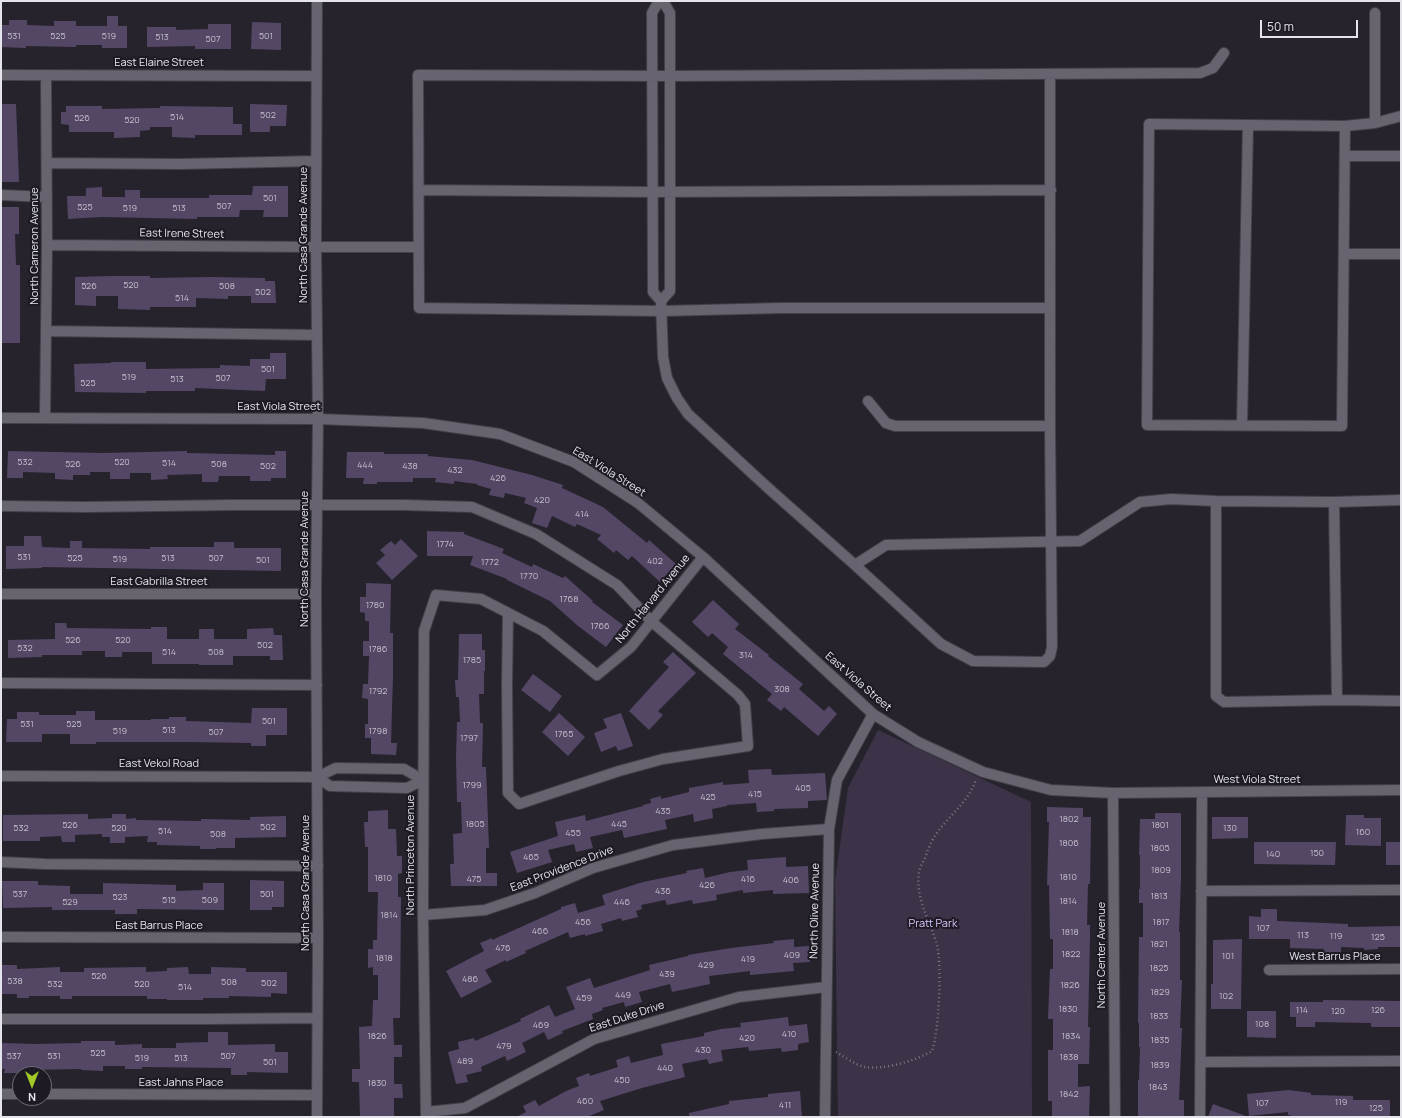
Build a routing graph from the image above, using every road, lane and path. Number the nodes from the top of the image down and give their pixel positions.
1 (317, 1) edge
2 (659, 1) edge
3 (663, 1) edge
4 (1375, 13) dead end
5 (653, 33) junction
6 (670, 33) junction
7 (1224, 53) dead end
8 (1050, 74) junction
9 (1, 75) edge
10 (46, 75) junction
11 (316, 76) junction
12 (653, 76) junction
13 (670, 76) junction
14 (1401, 116) edge
15 (1376, 123) junction
16 (1248, 125) junction
17 (1345, 126) junction
18 (1345, 156) junction
19 (1401, 156) edge
20 (316, 161) junction
21 (47, 163) junction
22 (418, 190) junction
23 (1051, 190) junction
24 (652, 192) junction
25 (670, 192) junction
26 (1, 195) edge
27 (47, 197) junction
28 (47, 244) junction
29 (316, 247) junction
30 (418, 247) junction
31 (1344, 254) junction
32 (1401, 254) edge
33 (662, 306) junction
34 (1050, 308) junction
35 (46, 331) junction
36 (317, 335) junction
37 (868, 401) dead end
38 (1, 418) edge
39 (45, 418) junction
40 (318, 419) junction
41 (1050, 426) junction
42 (1242, 426) junction
43 (1401, 500) edge
44 (1216, 501) junction
45 (1334, 502) junction
46 (317, 505) junction
47 (1, 506) edge
48 (1051, 542) junction
49 (703, 557) junction
50 (855, 565) junction
51 (1, 594) edge
52 (316, 594) junction
53 (436, 595) joint
54 (508, 613) junction
55 (652, 622) junction
56 (1, 683) edge
57 (317, 685) junction
58 (1337, 700) junction
59 (1401, 701) edge
60 (873, 714) junction
61 (979, 770) junction
62 (1, 776) edge
63 (317, 777) junction
64 (423, 780) junction
65 (1401, 790) edge
66 (1202, 792) junction
67 (1113, 793) junction
68 (829, 829) junction
69 (1, 862) edge
70 (318, 866) junction
71 (1401, 890) edge
72 (1201, 891) junction
73 (423, 915) junction
74 (1, 937) edge
75 (318, 938) junction
76 (1401, 969) edge
77 (1269, 970) dead end
78 (826, 987) junction
79 (317, 1018) junction
80 (1, 1019) edge
81 (826, 1046) junction
82 (1401, 1061) edge
83 (1201, 1062) junction
84 (1, 1094) edge
85 (12, 1094) edge
86 (52, 1094) edge
87 (317, 1095) junction
88 (426, 1115) edge
89 (317, 1117) edge
90 (825, 1117) edge
91 (1115, 1117) edge
92 (1200, 1117) edge

1 - 11 street, North Casa Grande Avenue
2 - 5 street
3 - 6 street
4 - 15 street
5 - 6 street
5 - 12 street
6 - 13 street
7 - 8 street
8 - 13 street
8 - 23 street
9 - 10 street, East Elaine Street
10 - 11 street, East Elaine Street
10 - 21 street, North Cameron Avenue
11 - 20 street, North Casa Grande Avenue
12 - 13 street
12 - 22 street
12 - 24 street
13 - 25 street
14 - 15 street
15 - 17 street
16 - 17 street
16 - 42 street
16 - 42 street
17 - 18 street
18 - 19 street
18 - 31 street
20 - 21 street
20 - 29 street, North Casa Grande Avenue
21 - 27 street, North Cameron Avenue
22 - 24 street
22 - 30 street
23 - 25 street
23 - 34 street
24 - 25 street
24 - 33 street
25 - 33 street
26 - 27 street
27 - 28 street, North Cameron Avenue
28 - 29 street, East Irene Street
28 - 35 street, North Cameron Avenue
29 - 30 street, East Irene Street
29 - 36 street, North Casa Grande Avenue
30 - 33 street
31 - 32 street
31 - 42 street
33 - 34 street
33 - 50 street
34 - 41 street
35 - 36 street
35 - 39 street, North Cameron Avenue
36 - 40 street, North Casa Grande Avenue
37 - 41 street
38 - 39 street, East Viola Street
39 - 40 street, East Viola Street
40 - 46 street, North Casa Grande Avenue
40 - 49 street, East Viola Street
41 - 48 street
43 - 45 street
44 - 45 street
44 - 48 street
44 - 58 street
45 - 58 street
46 - 47 street
46 - 52 street, North Casa Grande Avenue
46 - 55 street
48 - 50 street
48 - 50 street
49 - 55 street, North Harvard Avenue
49 - 60 street, East Viola Street
51 - 52 street, East Gabrilla Street
52 - 57 street, North Casa Grande Avenue
53 - 54 street, North Harvard Avenue
53 - 64 street, North Princeton Avenue
54 - 55 street, North Harvard Avenue
54 - 55 street
56 - 57 street
57 - 63 street, North Casa Grande Avenue
58 - 59 street
60 - 61 street, East Viola Street
60 - 68 street, North Olive Avenue
61 - 67 street, East Viola Street
61 - 81 path
62 - 63 street, East Vekol Road
63 - 64 street, East Vekol Road
63 - 64 street, East Vekol Road
63 - 70 street, North Casa Grande Avenue
64 - 73 street, North Princeton Avenue
65 - 66 street, West Viola Street
66 - 67 street, West Viola Street
66 - 72 street
67 - 91 street, North Center Avenue
68 - 73 street, East Providence Drive
68 - 78 street, North Olive Avenue
69 - 70 street
70 - 75 street, North Casa Grande Avenue
71 - 72 street
72 - 83 street
73 - 88 street, North Princeton Avenue
74 - 75 street, East Barrus Place
75 - 79 street, North Casa Grande Avenue
76 - 77 street, West Barrus Place
78 - 81 street, North Olive Avenue
78 - 88 street, East Duke Drive
79 - 80 street
79 - 87 street, North Casa Grande Avenue
81 - 90 street, North Olive Avenue
82 - 83 street
83 - 92 street
84 - 85 street
86 - 87 street, East Jahns Place
87 - 89 street, North Casa Grande Avenue

